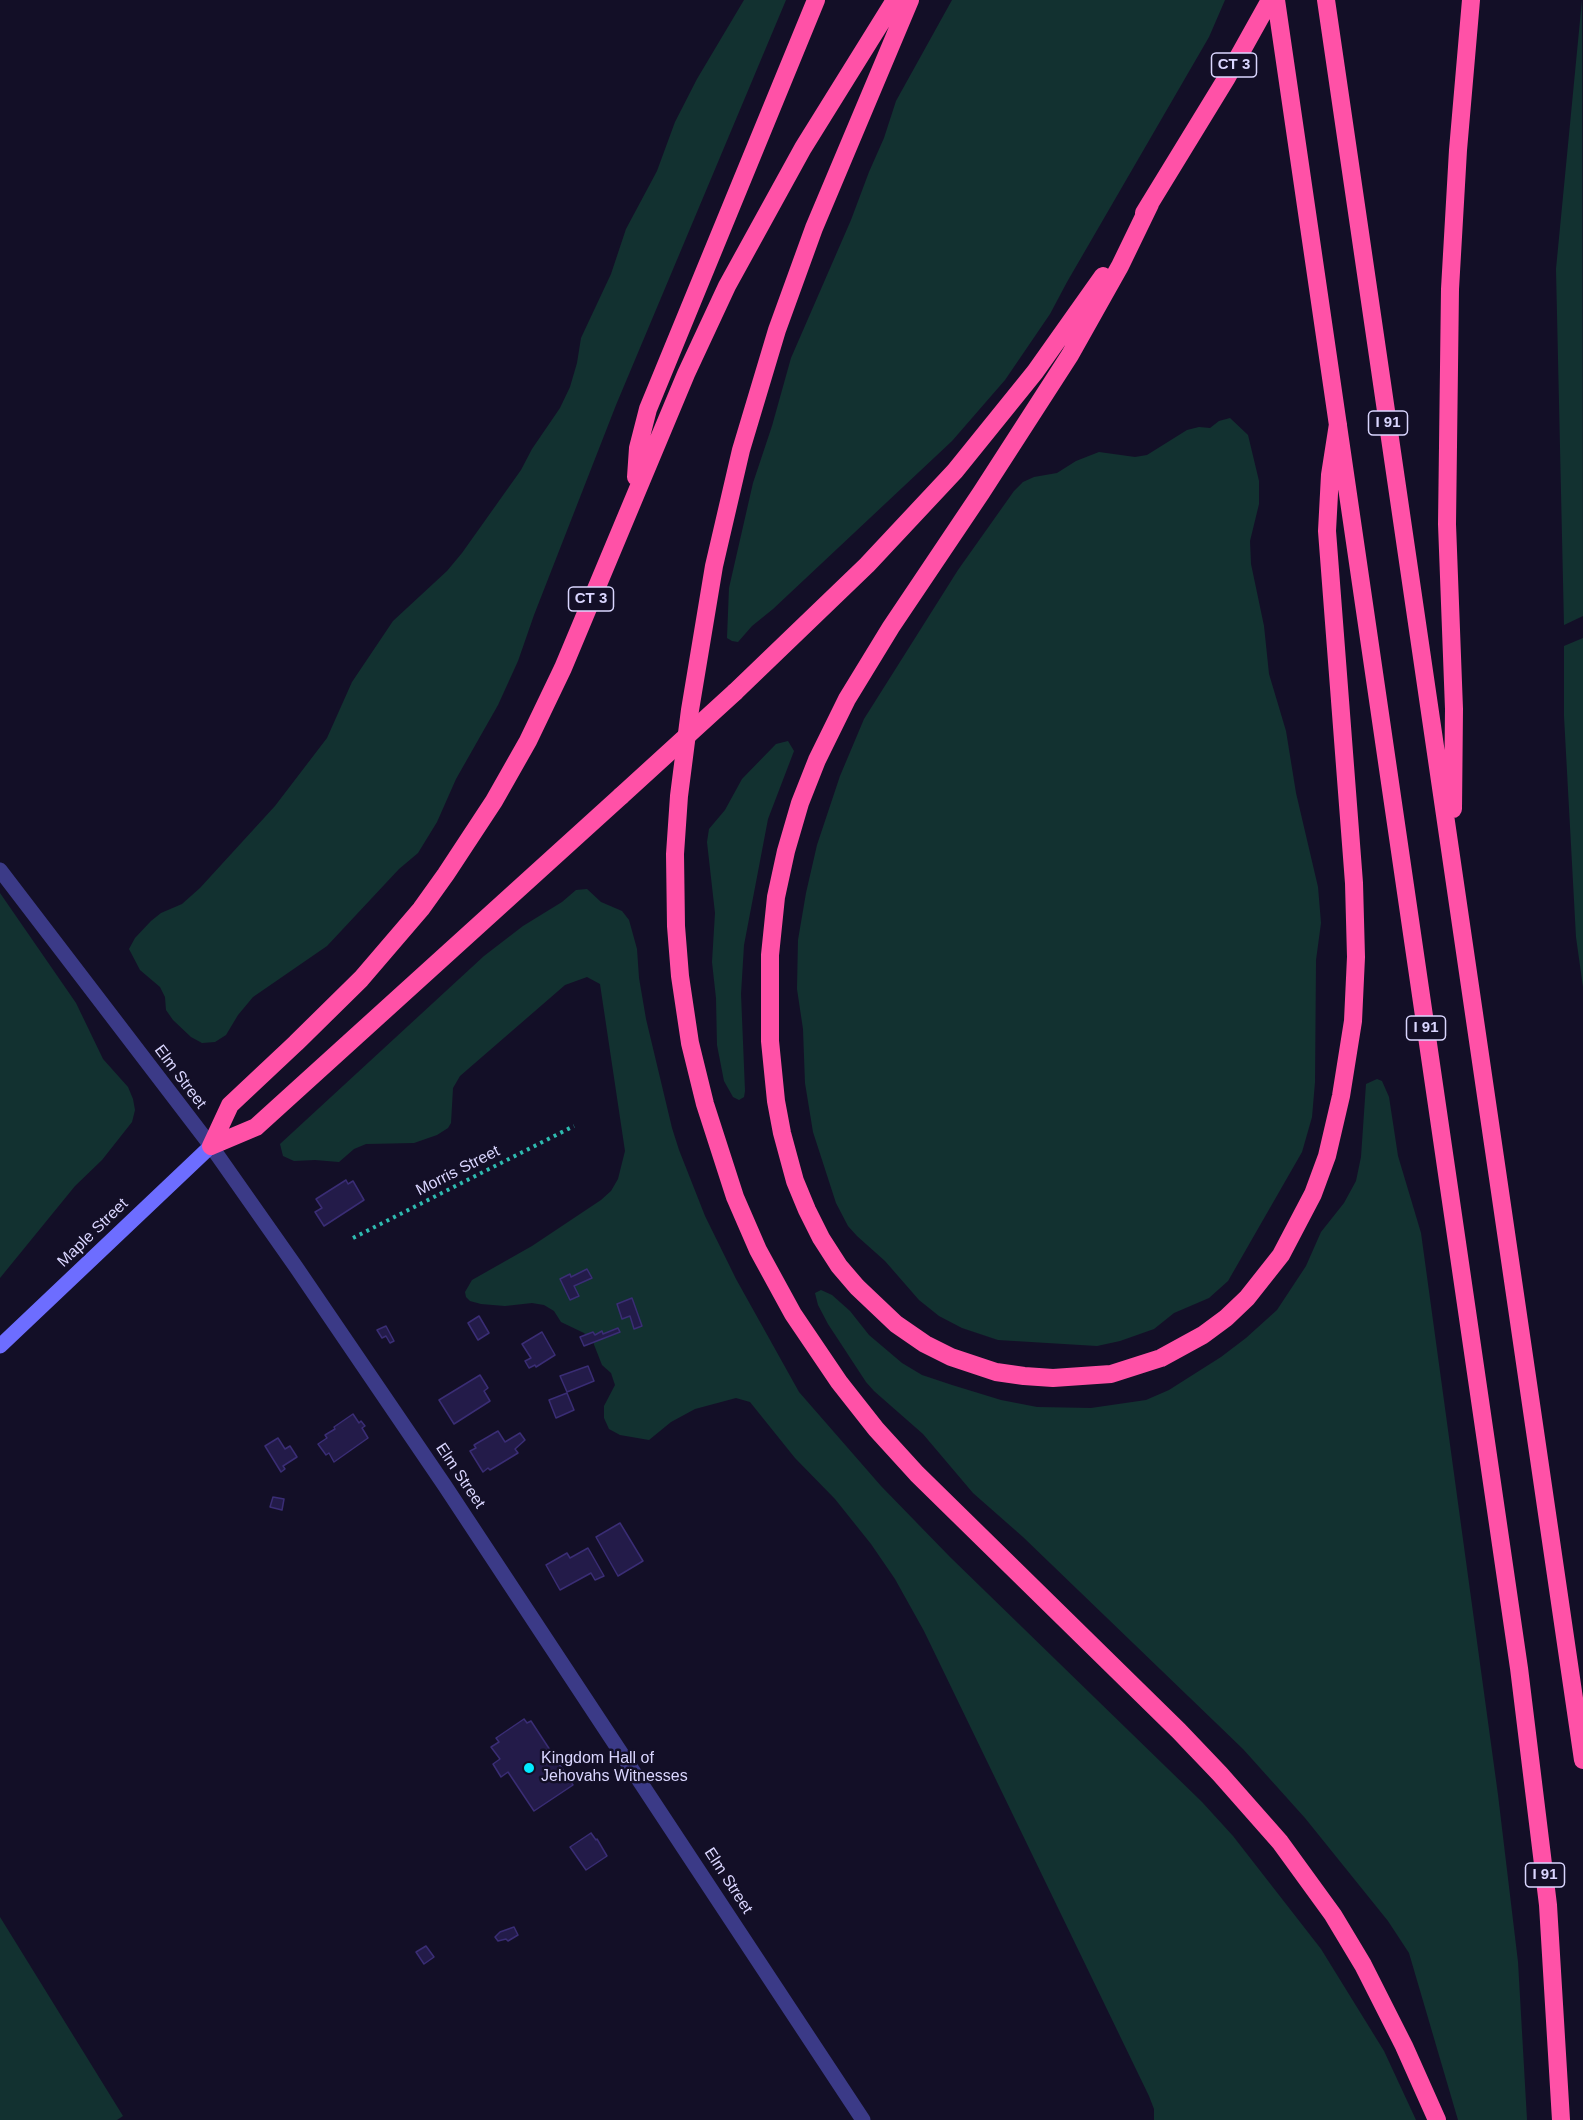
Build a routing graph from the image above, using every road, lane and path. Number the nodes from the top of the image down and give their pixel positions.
1 (816, 0) edge
2 (895, 0) edge
3 (910, 0) edge
4 (1270, 0) edge
5 (1276, 0) edge
6 (1326, 0) edge
7 (1471, 0) edge
8 (1150, 204) junction
9 (1338, 424) junction
10 (636, 491) junction
11 (1450, 847) junction
12 (0, 870) edge
13 (574, 1126) dead end
14 (210, 1146) junction
15 (353, 1238) dead end
16 (0, 1346) edge
17 (1583, 1761) edge
18 (863, 2120) edge
19 (1437, 2120) edge
20 (1561, 2120) edge

1 - 10 highway
2 - 10 highway, CT 3
3 - 19 highway
4 - 8 highway, CT 3
5 - 9 highway, I 91
6 - 11 highway, I 91
7 - 11 highway
8 - 9 highway
8 - 14 highway, CT 3, bridge
9 - 20 highway, I 91
10 - 14 highway, CT 3
11 - 17 highway, I 91
12 - 14 street, Elm Street
13 - 15 path, Morris Street
14 - 16 main road, Maple Street / CT 3
14 - 18 street, Elm Street

